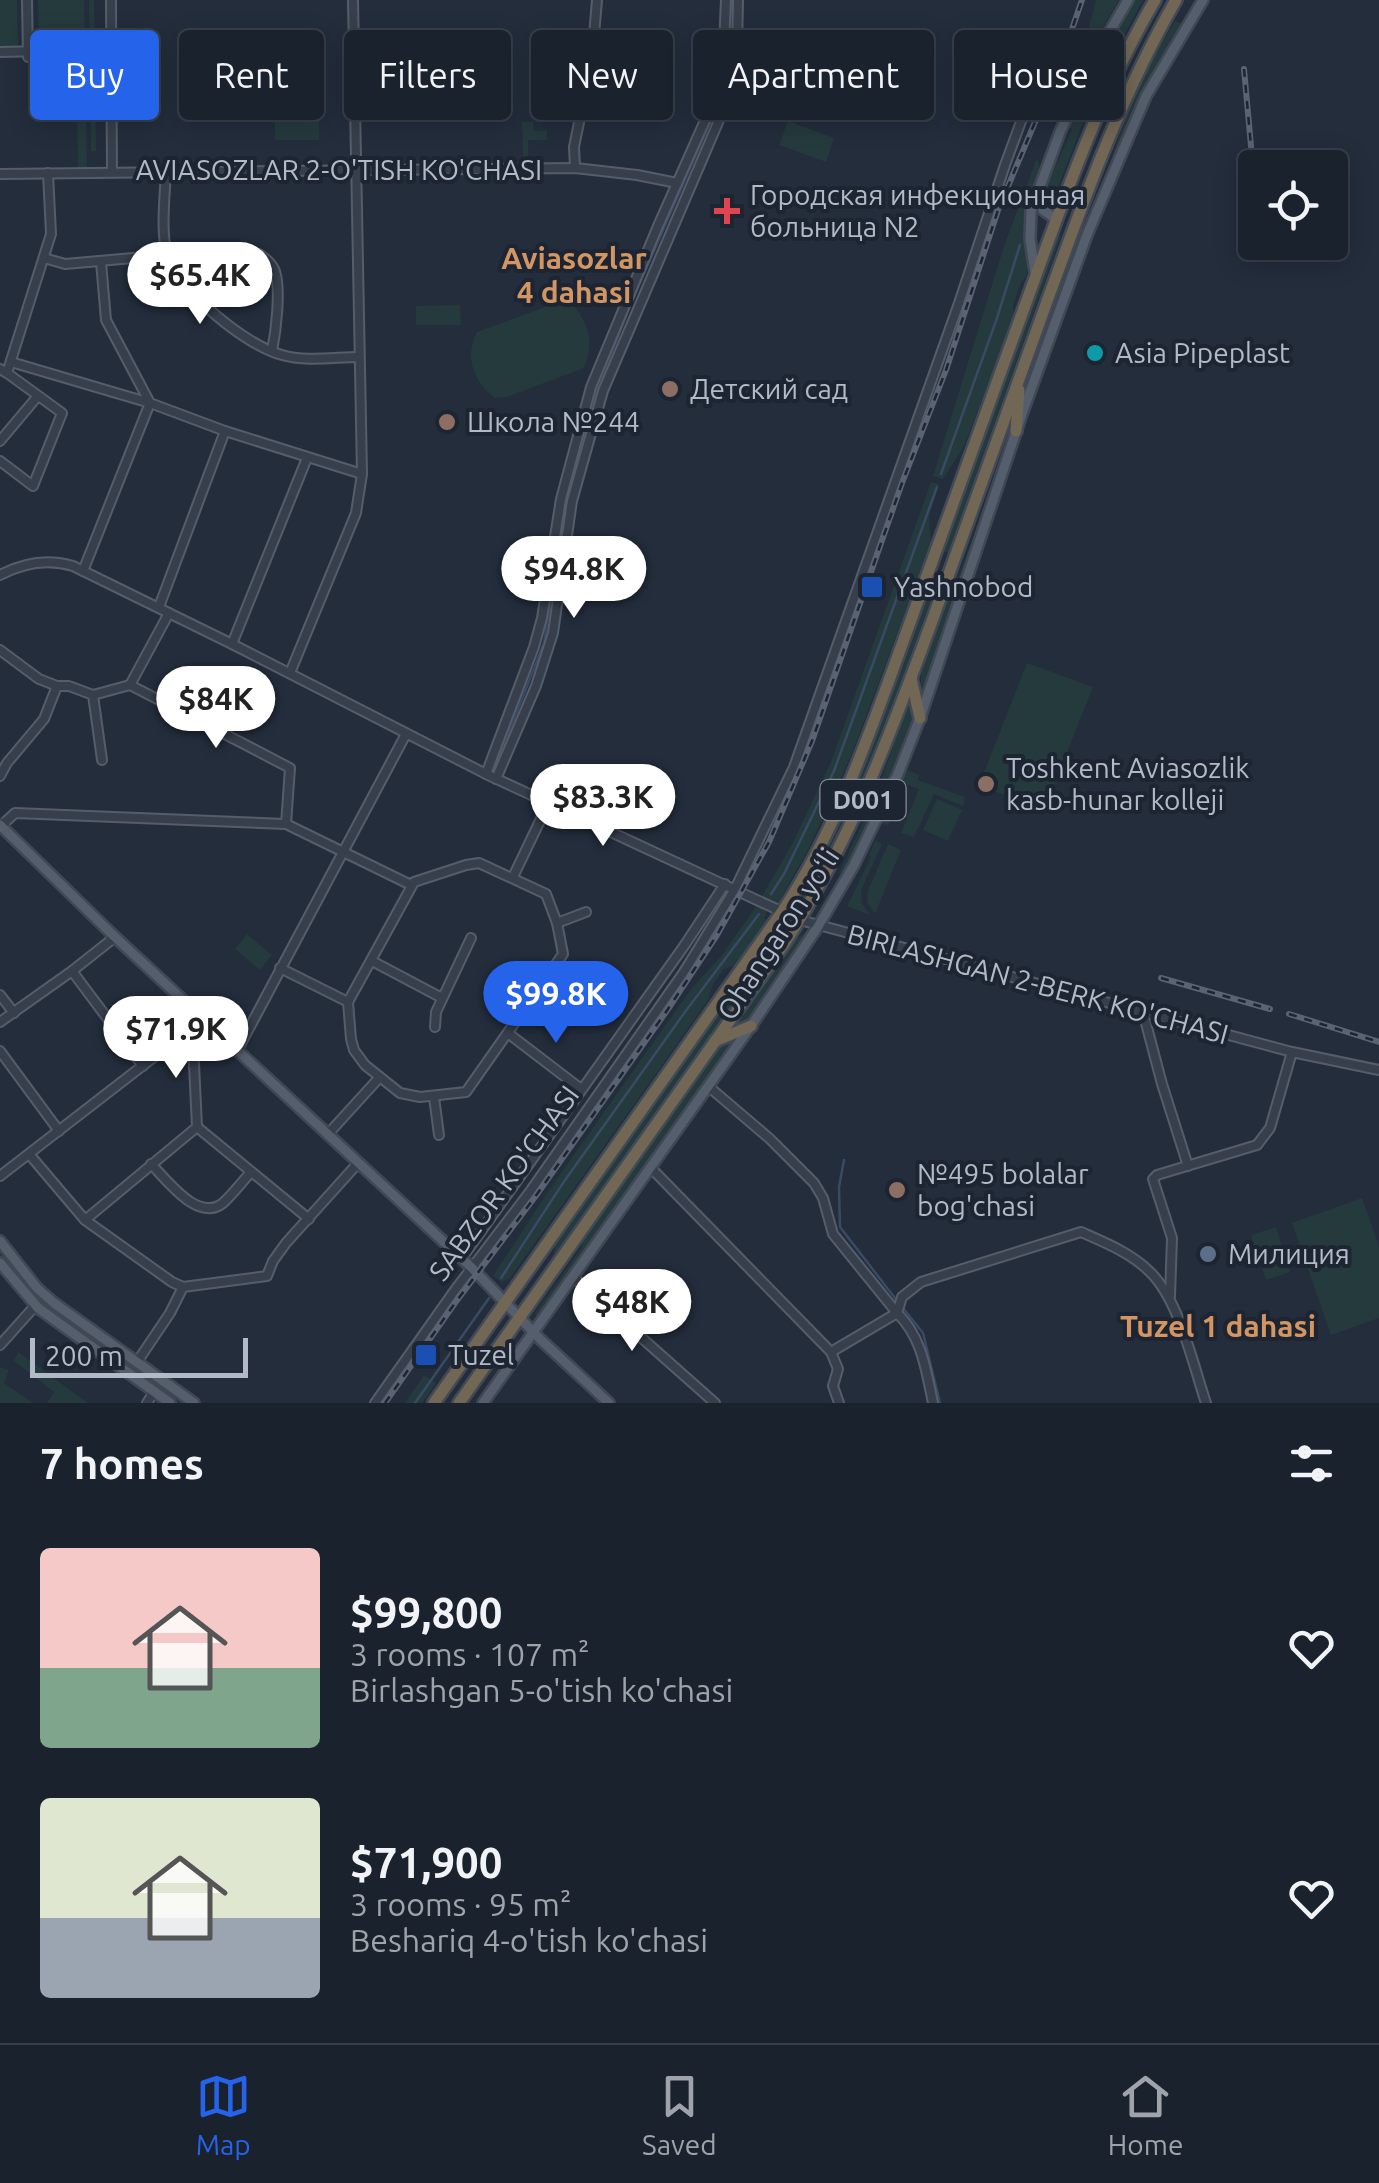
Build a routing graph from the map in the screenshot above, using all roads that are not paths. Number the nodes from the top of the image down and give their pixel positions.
1 (27, 0) edge
2 (112, 0) edge
3 (353, 0) edge
4 (597, 0) edge
5 (726, 0) edge
6 (738, 0) edge
7 (1128, 0) edge
8 (1155, 0) edge
9 (1176, 0) edge
10 (1203, 0) edge
11 (1111, 30) edge
12 (0, 52) edge
13 (28, 54) joint
14 (1022, 120) edge
15 (1066, 120) edge
16 (575, 168) junction
17 (355, 169) junction
18 (166, 171) junction
19 (112, 172) junction
20 (48, 173) junction
21 (0, 174) edge
22 (688, 174) junction
23 (677, 183) junction
24 (1040, 186) junction
25 (1077, 217) junction
26 (1056, 220) junction
27 (659, 240) junction
28 (168, 255) junction
29 (44, 258) junction
30 (101, 262) junction
31 (1036, 276) junction
32 (272, 352) junction
33 (360, 357) junction
34 (11, 362) junction
35 (4, 371) edge
36 (1019, 378) junction
37 (38, 397) junction
38 (150, 404) junction
39 (590, 410) junction
40 (225, 431) junction
41 (1016, 431) junction
42 (0, 440) edge
43 (307, 458) junction
44 (0, 461) edge
45 (362, 474) junction
46 (83, 570) junction
47 (950, 570) junction
48 (928, 574) junction
49 (0, 575) edge
50 (159, 607) junction
51 (169, 613) junction
52 (232, 644) junction
53 (542, 649) junction
54 (0, 650) edge
55 (290, 674) junction
56 (911, 678) junction
57 (130, 685) junction
58 (57, 686) junction
59 (93, 694) junction
60 (920, 718) junction
61 (406, 734) junction
62 (102, 760) dead end
63 (486, 774) junction
64 (0, 776) edge
65 (496, 779) junction
66 (548, 804) junction
67 (286, 824) junction
68 (1, 826) edge
69 (343, 851) junction
70 (513, 877) junction
71 (412, 884) junction
72 (725, 884) junction
73 (736, 888) junction
74 (586, 912) dead end
75 (782, 912) junction
76 (800, 920) junction
77 (557, 923) junction
78 (820, 925) junction
79 (115, 937) junction
80 (471, 938) dead end
81 (372, 961) junction
82 (280, 968) junction
83 (72, 971) junction
84 (652, 989) junction
85 (0, 995) edge
86 (442, 998) junction
87 (666, 998) junction
88 (348, 1002) junction
89 (14, 1012) junction
90 (1143, 1012) junction
91 (203, 1019) junction
92 (0, 1022) edge
93 (751, 1026) junction
94 (435, 1027) dead end
95 (188, 1030) junction
96 (508, 1034) junction
97 (715, 1040) junction
98 (0, 1051) edge
99 (237, 1051) junction
100 (1292, 1052) junction
101 (143, 1066) junction
102 (1379, 1070) edge
103 (379, 1078) junction
104 (708, 1086) junction
105 (581, 1089) junction
106 (434, 1096) junction
107 (198, 1128) junction
108 (59, 1131) junction
109 (328, 1134) junction
110 (439, 1135) dead end
111 (30, 1154) junction
112 (359, 1162) junction
113 (151, 1164) junction
114 (1188, 1166) junction
115 (651, 1168) junction
116 (251, 1172) junction
117 (0, 1176) edge
118 (309, 1219) junction
119 (85, 1220) junction
120 (0, 1241) edge
121 (462, 1258) junction
122 (0, 1263) edge
123 (472, 1268) junction
124 (573, 1277) junction
125 (183, 1287) junction
126 (1170, 1296) junction
127 (506, 1300) junction
128 (899, 1305) junction
129 (36, 1306) junction
130 (520, 1315) junction
131 (534, 1332) junction
132 (0, 1344) edge
133 (831, 1352) junction
134 (137, 1362) junction
135 (154, 1392) junction
136 (147, 1403) edge
137 (170, 1403) edge
138 (194, 1403) edge
139 (374, 1403) edge
140 (434, 1403) edge
141 (459, 1403) edge
142 (483, 1403) edge
143 (609, 1403) edge
144 (714, 1403) edge
145 (838, 1403) edge
146 (933, 1403) edge
147 (1206, 1403) edge

1 - 13 street
2 - 19 street
3 - 17 street
4 - 16 street
5 - 22 street
6 - 22 street
7 - 11 main road
8 - 26 highway, Ohangaron yoʻli / D001
9 - 25 highway, Ohangaron yoʻli / D001
10 - 41 main road, Ohangaron yoʻli
12 - 13 street
14 - 73 street, SABZOR KO'CHASI
15 - 24 main road
16 - 17 street, AVIASOZLAR 2-O'TISH KO'CHASI
16 - 23 street, AVIASOZLAR 2-O'TISH KO'CHASI
17 - 18 street, AVIASOZLAR 2-O'TISH KO'CHASI
17 - 33 street
18 - 19 street, AVIASOZLAR 2-O'TISH KO'CHASI
18 - 28 street
19 - 20 street, AVIASOZLAR 2-O'TISH KO'CHASI
20 - 21 street, AVIASOZLAR 2-O'TISH KO'CHASI
20 - 29 street
22 - 23 street
22 - 27 street
23 - 27 street
24 - 26 main road
24 - 31 main road
25 - 26 highway
25 - 36 highway, Ohangaron yoʻli / D001
26 - 31 highway, Ohangaron yoʻli / D001
27 - 39 street
28 - 30 street
28 - 32 street
28 - 32 street
29 - 30 street
29 - 34 street
30 - 38 street
31 - 48 highway, Ohangaron yoʻli / D001
32 - 33 street
33 - 45 street
34 - 35 street
34 - 38 street
35 - 37 street
36 - 41 highway
36 - 47 highway, Ohangaron yoʻli / D001
37 - 42 street
37 - 44 street
38 - 40 street
38 - 46 street
39 - 53 street
39 - 53 street
40 - 43 street
40 - 50 street
41 - 60 main road, Ohangaron yoʻli
43 - 45 street
43 - 52 street
45 - 55 street
46 - 49 street, BIRLASHGAN 2-BERK KO'CHASI
46 - 50 street, BIRLASHGAN 2-BERK KO'CHASI
47 - 48 highway
47 - 56 highway, Ohangaron yoʻli / D001
48 - 75 highway, Ohangaron yoʻli / D001
50 - 51 street, BIRLASHGAN 2-BERK KO'CHASI
51 - 52 street, BIRLASHGAN 2-BERK KO'CHASI
51 - 57 street
52 - 55 street, BIRLASHGAN 2-BERK KO'CHASI
53 - 63 street
53 - 65 street
54 - 58 street
55 - 61 street, BIRLASHGAN 2-BERK KO'CHASI
56 - 60 highway
56 - 76 highway, Ohangaron yoʻli / D001
57 - 59 street
57 - 67 street
58 - 59 street
58 - 64 street
59 - 62 street
60 - 78 main road, Ohangaron yoʻli
61 - 63 street, BIRLASHGAN 2-BERK KO'CHASI
61 - 69 street
63 - 65 street, BIRLASHGAN 2-BERK KO'CHASI
65 - 66 street, BIRLASHGAN 2-BERK KO'CHASI
66 - 70 street
66 - 72 street, BIRLASHGAN 2-BERK KO'CHASI
67 - 68 street
67 - 69 street
68 - 79 main road
69 - 71 street
69 - 82 street
70 - 71 street
70 - 77 street
71 - 81 street
72 - 73 street, BIRLASHGAN 2-BERK KO'CHASI
72 - 84 street
73 - 75 street, BIRLASHGAN 2-BERK KO'CHASI
73 - 87 street, SABZOR KO'CHASI
74 - 77 street
75 - 76 street, BIRLASHGAN 2-BERK KO'CHASI
75 - 127 highway, Ohangaron yoʻli / D001
76 - 78 street, BIRLASHGAN 2-BERK KO'CHASI
76 - 97 highway, Ohangaron yoʻli / D001
77 - 96 street
78 - 90 street, BIRLASHGAN 2-BERK KO'CHASI
78 - 93 main road, Ohangaron yoʻli
79 - 83 street
79 - 91 main road
80 - 86 street
81 - 86 street
81 - 88 street
82 - 88 street
82 - 99 street
83 - 89 street
83 - 101 street
84 - 87 street
84 - 105 street
85 - 89 street
86 - 94 street
87 - 123 street, SABZOR KO'CHASI
88 - 103 street
89 - 92 street
90 - 100 street, BIRLASHGAN 2-BERK KO'CHASI
90 - 114 street
91 - 95 street
91 - 99 main road
93 - 97 highway
93 - 104 main road, Ohangaron yoʻli
95 - 101 street
95 - 107 street
96 - 105 street
96 - 106 street
97 - 130 highway, Ohangaron yoʻli / D001
98 - 108 street
99 - 109 main road
100 - 102 street, BIRLASHGAN 2-BERK KO'CHASI
100 - 114 street
101 - 108 street
103 - 106 street
103 - 109 street
104 - 115 main road, Ohangaron yoʻli
104 - 128 street
105 - 121 street
106 - 110 street
107 - 113 street
107 - 116 street
108 - 111 street
109 - 112 main road
111 - 117 street
111 - 119 street
112 - 118 street
112 - 121 main road
113 - 116 street
113 - 119 street
114 - 126 street
115 - 124 main road, Ohangaron yoʻli
115 - 133 street
116 - 118 street
118 - 125 street
119 - 125 street
120 - 134 main road
121 - 123 main road
122 - 129 main road
123 - 127 main road
123 - 139 street, SABZOR KO'CHASI
124 - 131 main road, Ohangaron yoʻli
124 - 144 street
125 - 134 street
126 - 128 street
126 - 147 street
127 - 130 main road
127 - 140 highway, Ohangaron yoʻli / D001
128 - 133 street
128 - 146 street
129 - 132 street
129 - 135 main road
130 - 131 main road
130 - 141 highway, Ohangaron yoʻli / D001
131 - 142 main road, Ohangaron yoʻli
131 - 143 main road
133 - 145 street
134 - 138 main road
135 - 136 street
135 - 137 main road

